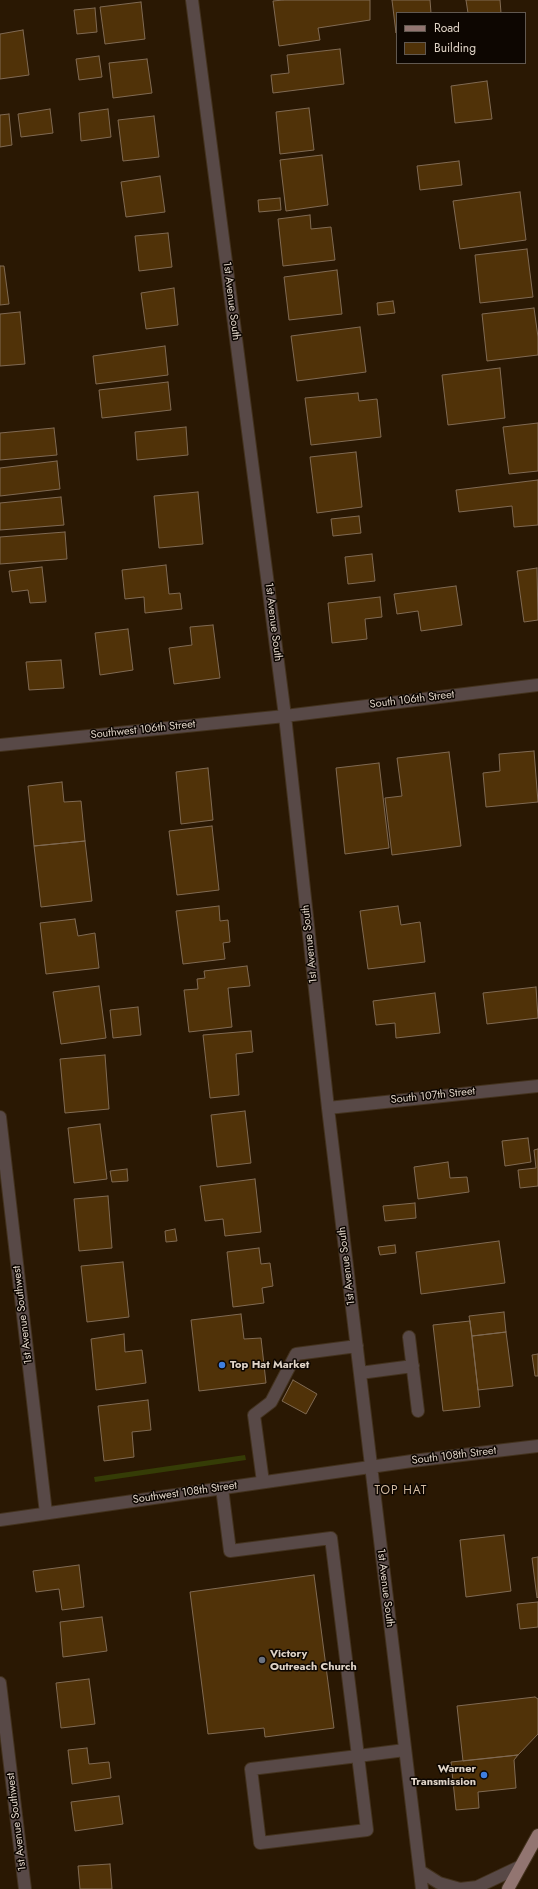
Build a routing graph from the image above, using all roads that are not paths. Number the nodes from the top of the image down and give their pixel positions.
1 (192, 0) edge
2 (538, 685) edge
3 (285, 716) junction
4 (0, 745) edge
5 (538, 1086) edge
6 (328, 1108) junction
7 (0, 1116) edge
8 (409, 1337) dead end
9 (357, 1346) junction
10 (413, 1366) junction
11 (360, 1373) junction
12 (418, 1411) dead end
13 (538, 1446) edge
14 (370, 1467) junction
15 (263, 1482) junction
16 (222, 1488) junction
17 (46, 1513) junction
18 (0, 1520) edge
19 (0, 1683) edge
20 (405, 1750) junction
21 (358, 1756) junction
22 (538, 1835) edge
23 (519, 1867) junction
24 (420, 1871) junction
25 (25, 1889) edge
26 (422, 1889) edge
27 (508, 1889) edge

1 - 3 street, 1st Avenue South
2 - 3 street, South 106th Street
3 - 4 street, Southwest 106th Street
3 - 6 street, 1st Avenue South
5 - 6 street, South 107th Street
6 - 9 street, 1st Avenue South
7 - 17 street, 1st Avenue Southwest
8 - 10 street
9 - 11 street, 1st Avenue South
9 - 15 street
10 - 11 street
10 - 12 street
11 - 14 street, 1st Avenue South
13 - 14 street, South 108th Street
14 - 15 street, Southwest 108th Street
14 - 20 street, 1st Avenue South
15 - 16 street, Southwest 108th Street
16 - 17 street, Southwest 108th Street
16 - 21 street
17 - 18 street, Southwest 108th Street
19 - 25 street, 1st Avenue Southwest
20 - 21 street
20 - 24 street, 1st Avenue South
21 - 21 street
22 - 23 main road
23 - 24 street
23 - 27 main road
24 - 26 street, 1st Avenue South

